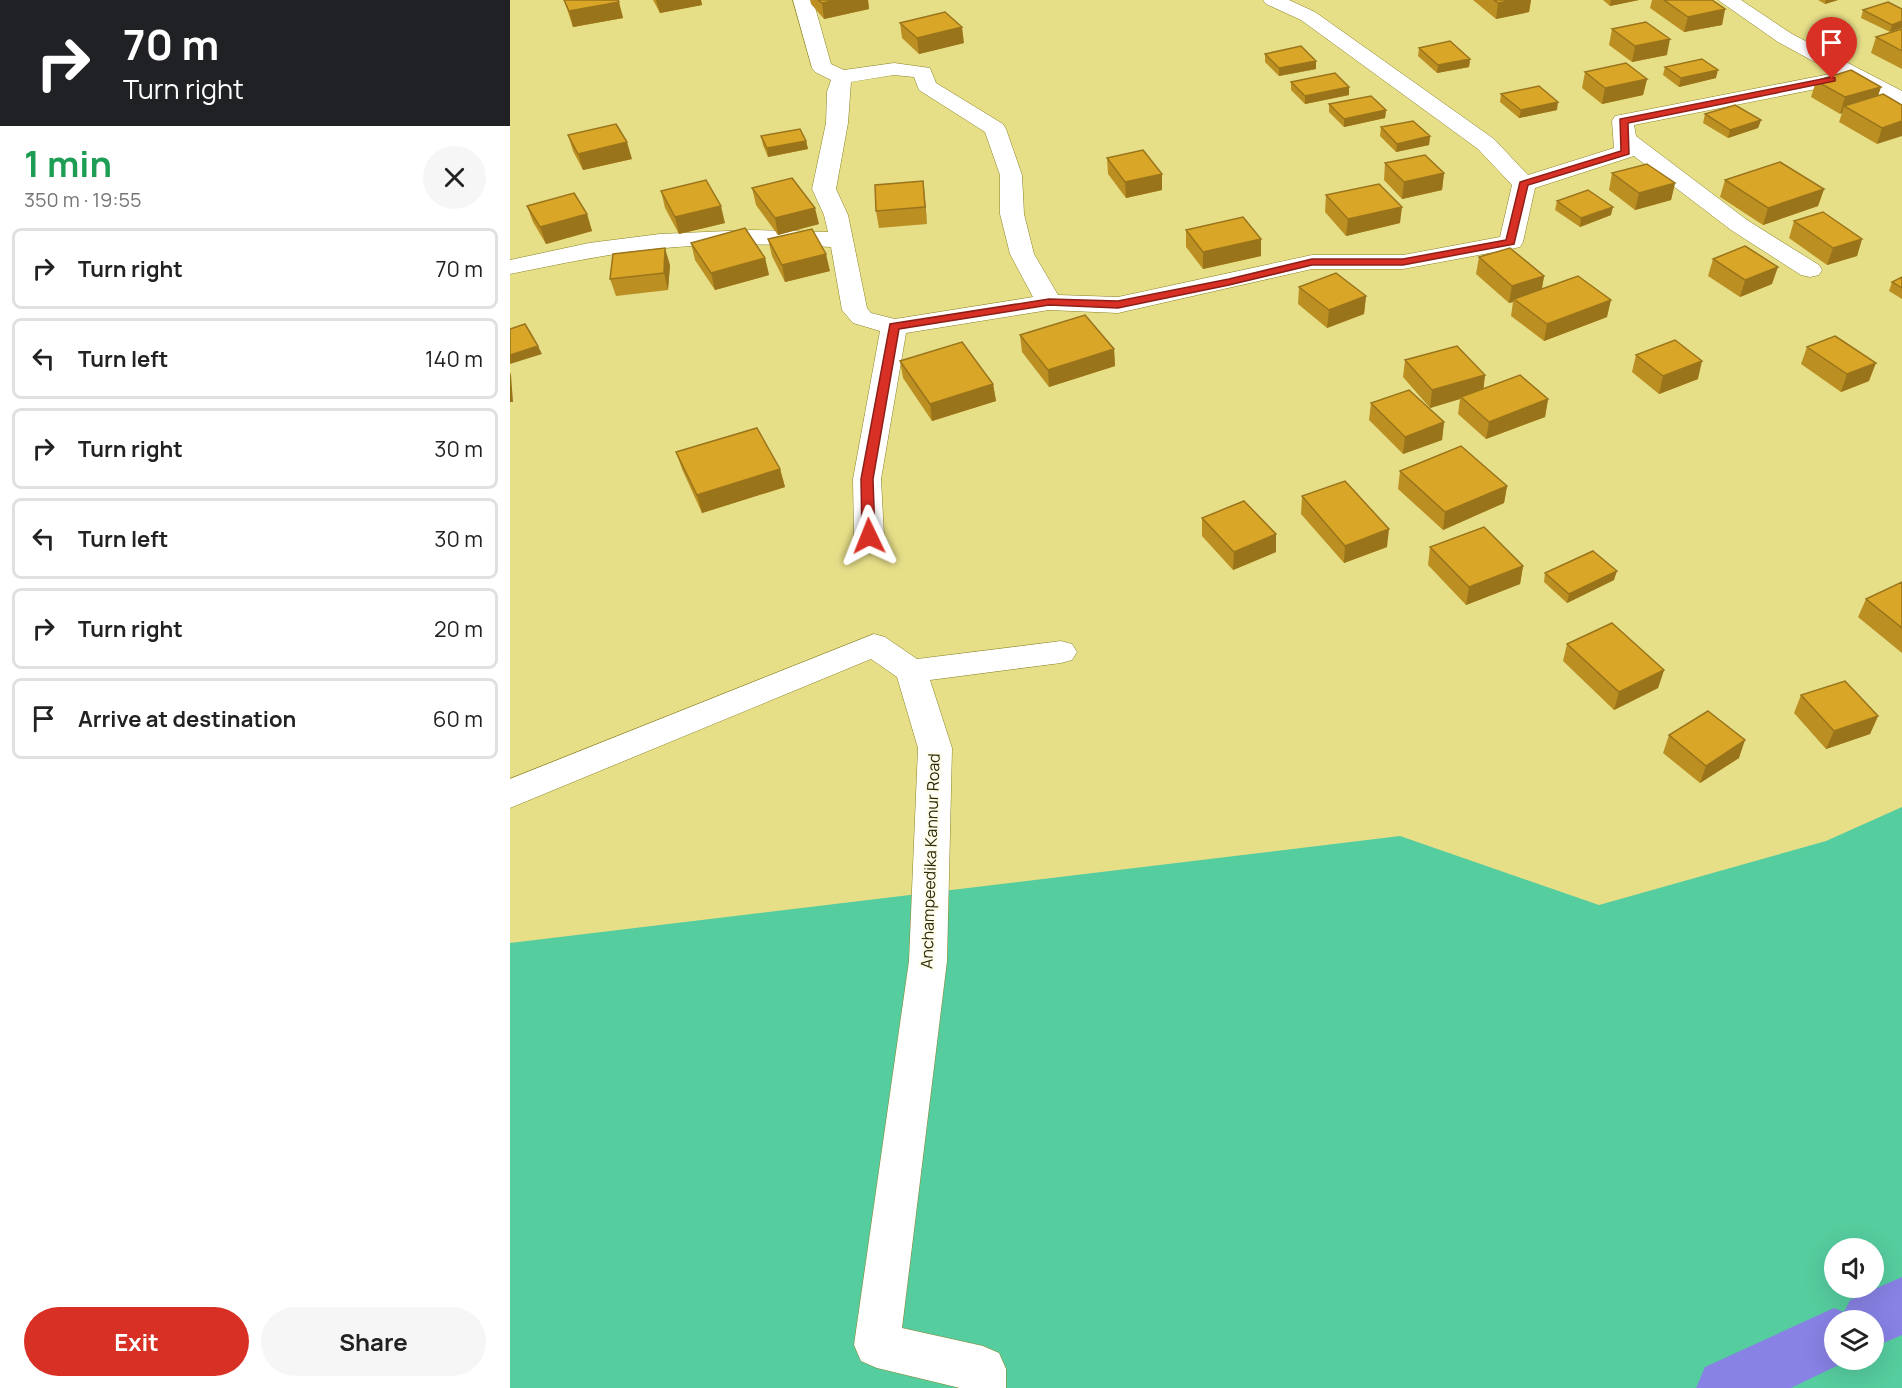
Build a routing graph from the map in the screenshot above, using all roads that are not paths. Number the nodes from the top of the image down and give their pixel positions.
1 (803, 0) edge
2 (1273, 0) edge
3 (1728, 0) edge
4 (1855, 75) junction
5 (842, 76) junction
6 (1894, 95) edge
7 (1624, 138) junction
8 (1524, 184) junction
9 (842, 240) junction
10 (510, 267) edge
11 (1810, 270) dead end
12 (1049, 302) junction
13 (894, 327) junction
14 (869, 536) dead end
15 (1061, 652) dead end
16 (911, 670) junction
17 (510, 794) edge
18 (983, 1379) edge

1 - 5 street
2 - 8 street
3 - 4 street
4 - 6 street
4 - 7 street
5 - 9 street
5 - 12 street
7 - 8 street
7 - 11 street
8 - 12 street
9 - 10 street
9 - 13 street
12 - 13 street
13 - 14 street
15 - 16 street
16 - 17 street
16 - 18 street, Anchampeedika Kannur Road

